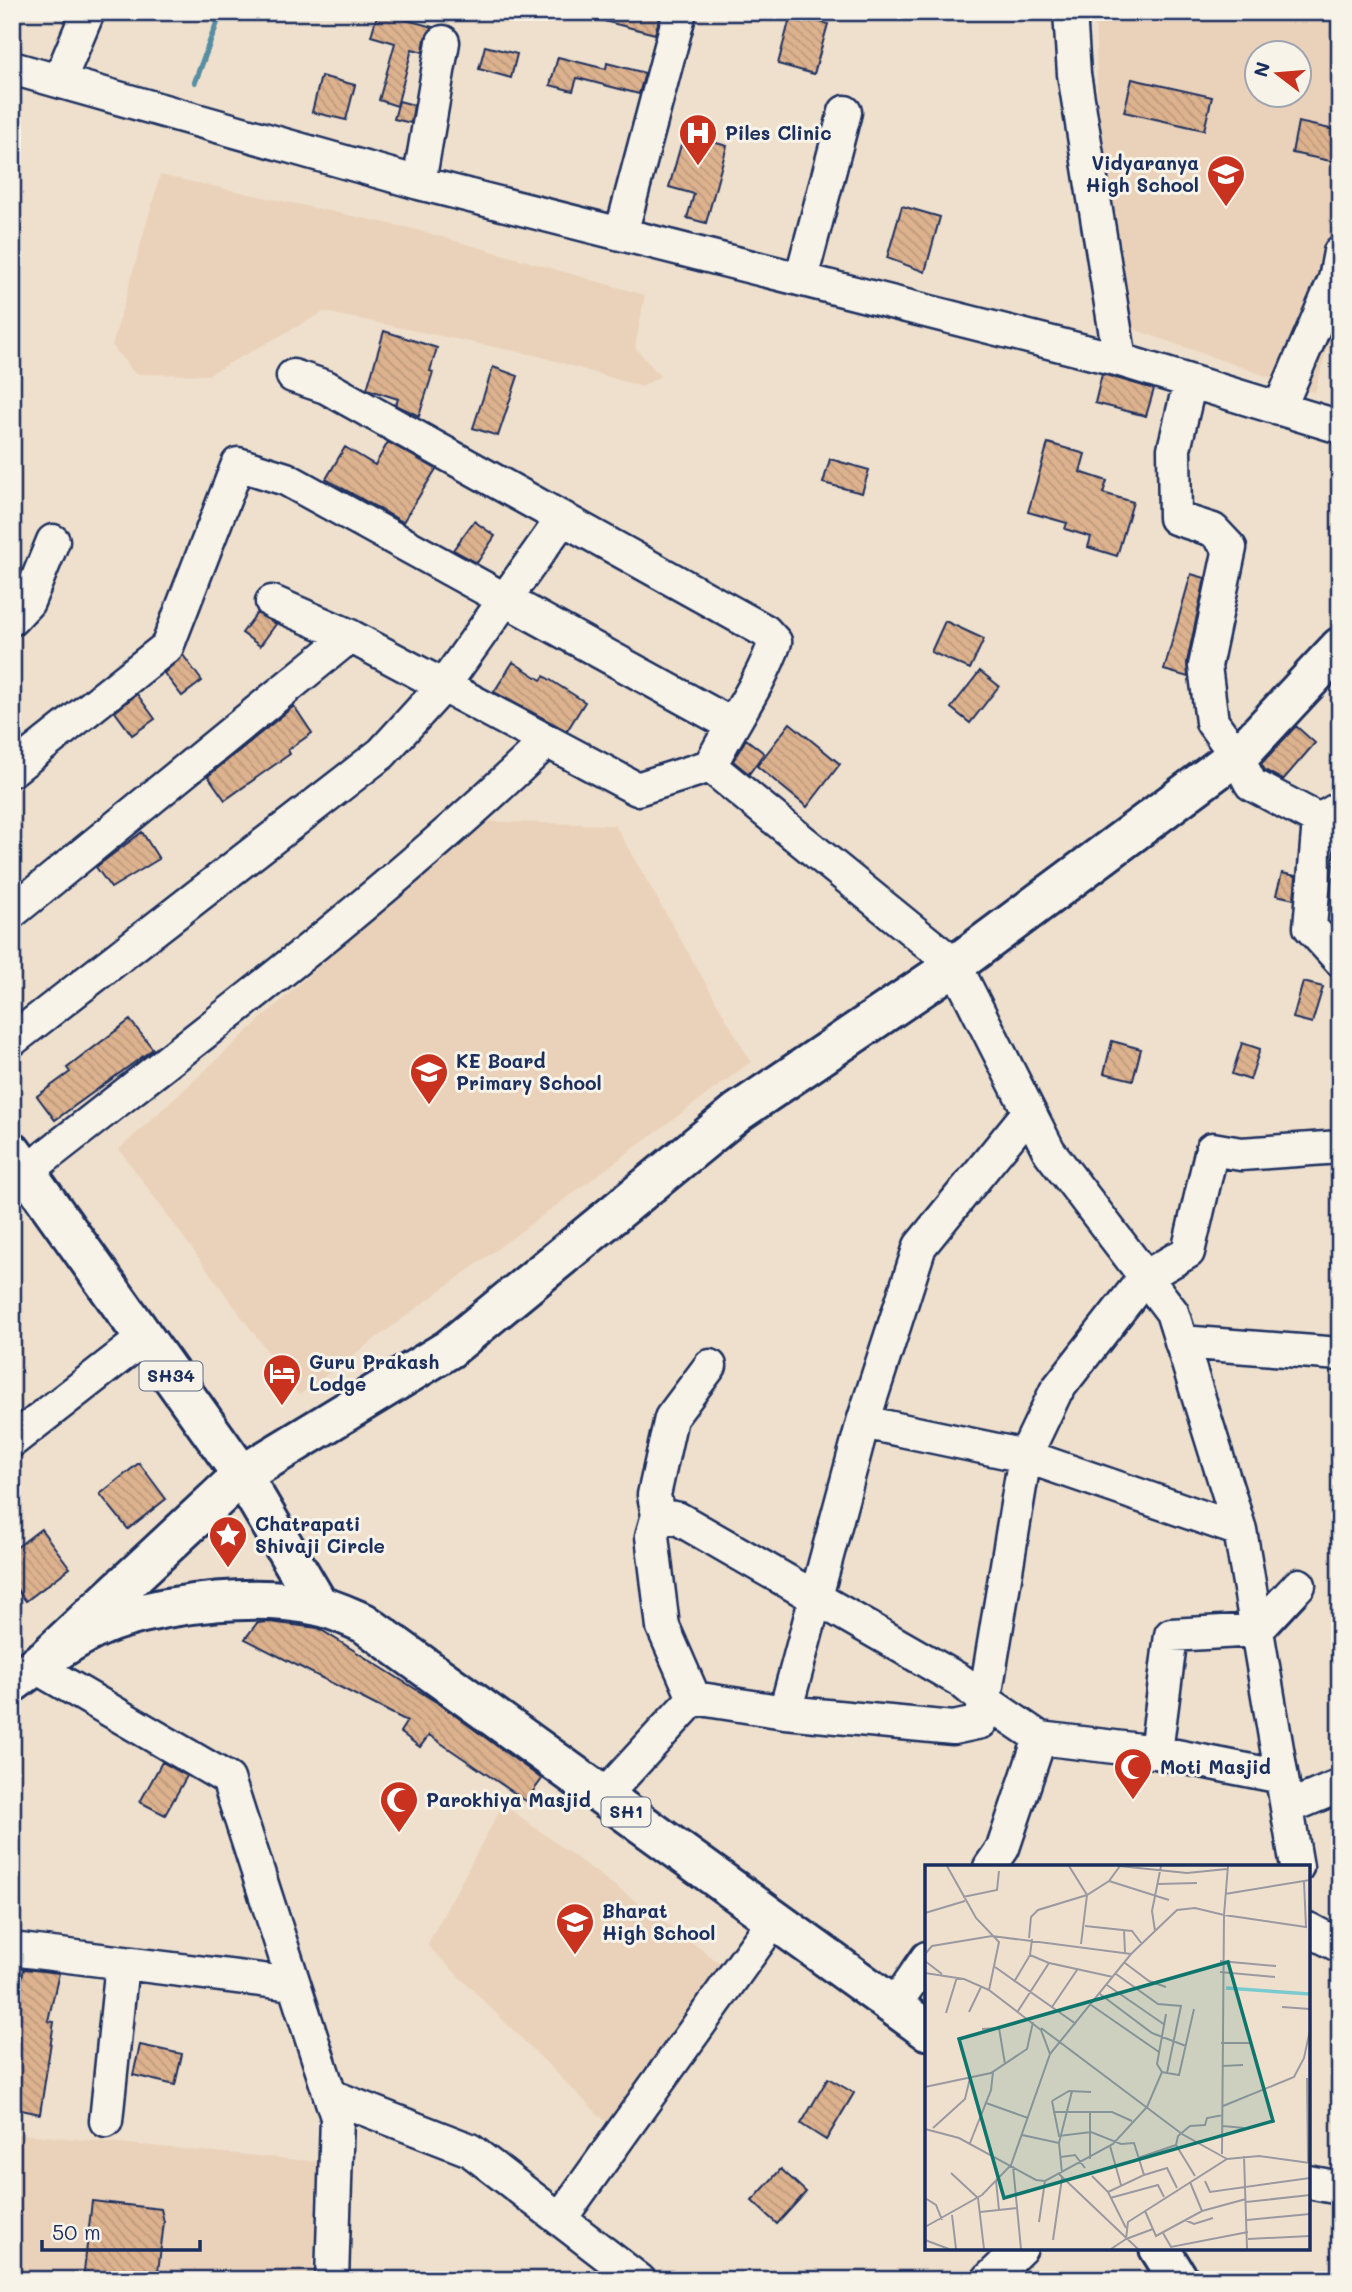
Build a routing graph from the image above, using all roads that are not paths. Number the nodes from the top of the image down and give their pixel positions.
1 (88, 12) edge
2 (680, 12) edge
3 (1070, 12) edge
4 (443, 42) dead end
5 (12, 68) edge
6 (59, 81) junction
7 (845, 112) dead end
8 (419, 183) junction
9 (621, 234) junction
10 (1340, 252) edge
11 (801, 279) junction
12 (1120, 360) junction
13 (293, 376) dead end
14 (1190, 382) junction
15 (1279, 409) junction
16 (1340, 427) edge
17 (563, 518) junction
18 (53, 541) dead end
19 (504, 600) junction
20 (272, 602) dead end
21 (12, 619) edge
22 (350, 636) junction
23 (1340, 647) edge
24 (444, 685) junction
25 (731, 724) junction
26 (547, 741) junction
27 (1236, 755) junction
28 (710, 766) junction
29 (12, 770) edge
30 (1330, 814) edge
31 (12, 912) edge
32 (1340, 960) edge
33 (955, 965) junction
34 (12, 1040) edge
35 (1029, 1112) junction
36 (1340, 1147) edge
37 (19, 1162) edge
38 (1145, 1277) junction
39 (144, 1338) junction
40 (1181, 1342) junction
41 (1340, 1354) edge
42 (710, 1366) dead end
43 (863, 1422) junction
44 (12, 1441) edge
45 (1024, 1456) junction
46 (242, 1475) junction
47 (658, 1515) junction
48 (1240, 1530) junction
49 (1299, 1586) dead end
50 (814, 1599) junction
51 (319, 1606) junction
52 (1257, 1630) junction
53 (31, 1668) edge
54 (694, 1698) junction
55 (984, 1700) junction
56 (785, 1712) junction
57 (1041, 1738) junction
58 (1156, 1752) junction
59 (1282, 1777) junction
60 (1335, 1792) edge
61 (604, 1796) junction
62 (1287, 1808) junction
63 (991, 1865) edge
64 (1297, 1865) edge
65 (774, 1920) junction
66 (1310, 1930) edge
67 (1340, 1946) edge
68 (12, 1949) edge
69 (925, 1961) edge
70 (122, 1963) junction
71 (294, 1984) junction
72 (894, 2006) junction
73 (925, 2029) edge
74 (331, 2096) junction
75 (106, 2121) dead end
76 (1310, 2182) edge
77 (1340, 2188) edge
78 (560, 2219) junction
79 (1019, 2250) edge
80 (1160, 2250) edge
81 (332, 2280) edge
82 (639, 2280) edge
83 (988, 2280) edge
84 (1179, 2280) edge

1 - 6 street
2 - 9 street
3 - 12 street
4 - 8 street
5 - 6 street
6 - 8 street
7 - 11 street
8 - 9 street
9 - 11 street
10 - 15 street
11 - 12 street
12 - 14 street
13 - 17 street
14 - 15 street
14 - 27 street
15 - 16 street
17 - 19 street
17 - 25 street
18 - 21 street
19 - 24 street
19 - 25 street
19 - 29 street
20 - 22 street
22 - 24 street
22 - 31 street
23 - 27 main road
24 - 26 street
24 - 34 street
25 - 28 street
26 - 28 street
26 - 37 street
27 - 30 street
27 - 33 main road
28 - 33 street
30 - 32 street
33 - 35 street
33 - 46 main road
35 - 38 street
35 - 43 street
36 - 38 street
37 - 39 main road, SH34
38 - 40 street
38 - 45 street
39 - 44 street
39 - 46 main road, SH34
40 - 41 street
40 - 48 street
42 - 47 street
43 - 45 street
43 - 50 street
45 - 48 street
45 - 55 street
46 - 51 main road, SH34
46 - 53 main road
47 - 50 street
47 - 54 street
48 - 52 street
49 - 52 street
50 - 55 street
50 - 56 street
51 - 53 main road, SH1
51 - 61 main road, SH1
52 - 58 street
52 - 59 street
53 - 71 street
54 - 56 street
54 - 61 street
55 - 56 street
55 - 57 street
57 - 58 street
57 - 63 street
58 - 59 street
59 - 62 street
60 - 62 street
61 - 65 main road, SH1
62 - 64 street
65 - 72 main road, SH1
65 - 78 street
66 - 67 street
68 - 70 street
69 - 72 street
70 - 71 street
70 - 75 street
71 - 74 street
72 - 73 main road, SH1
74 - 78 street
74 - 81 street
76 - 77 street
78 - 82 street
79 - 83 street
80 - 84 main road

